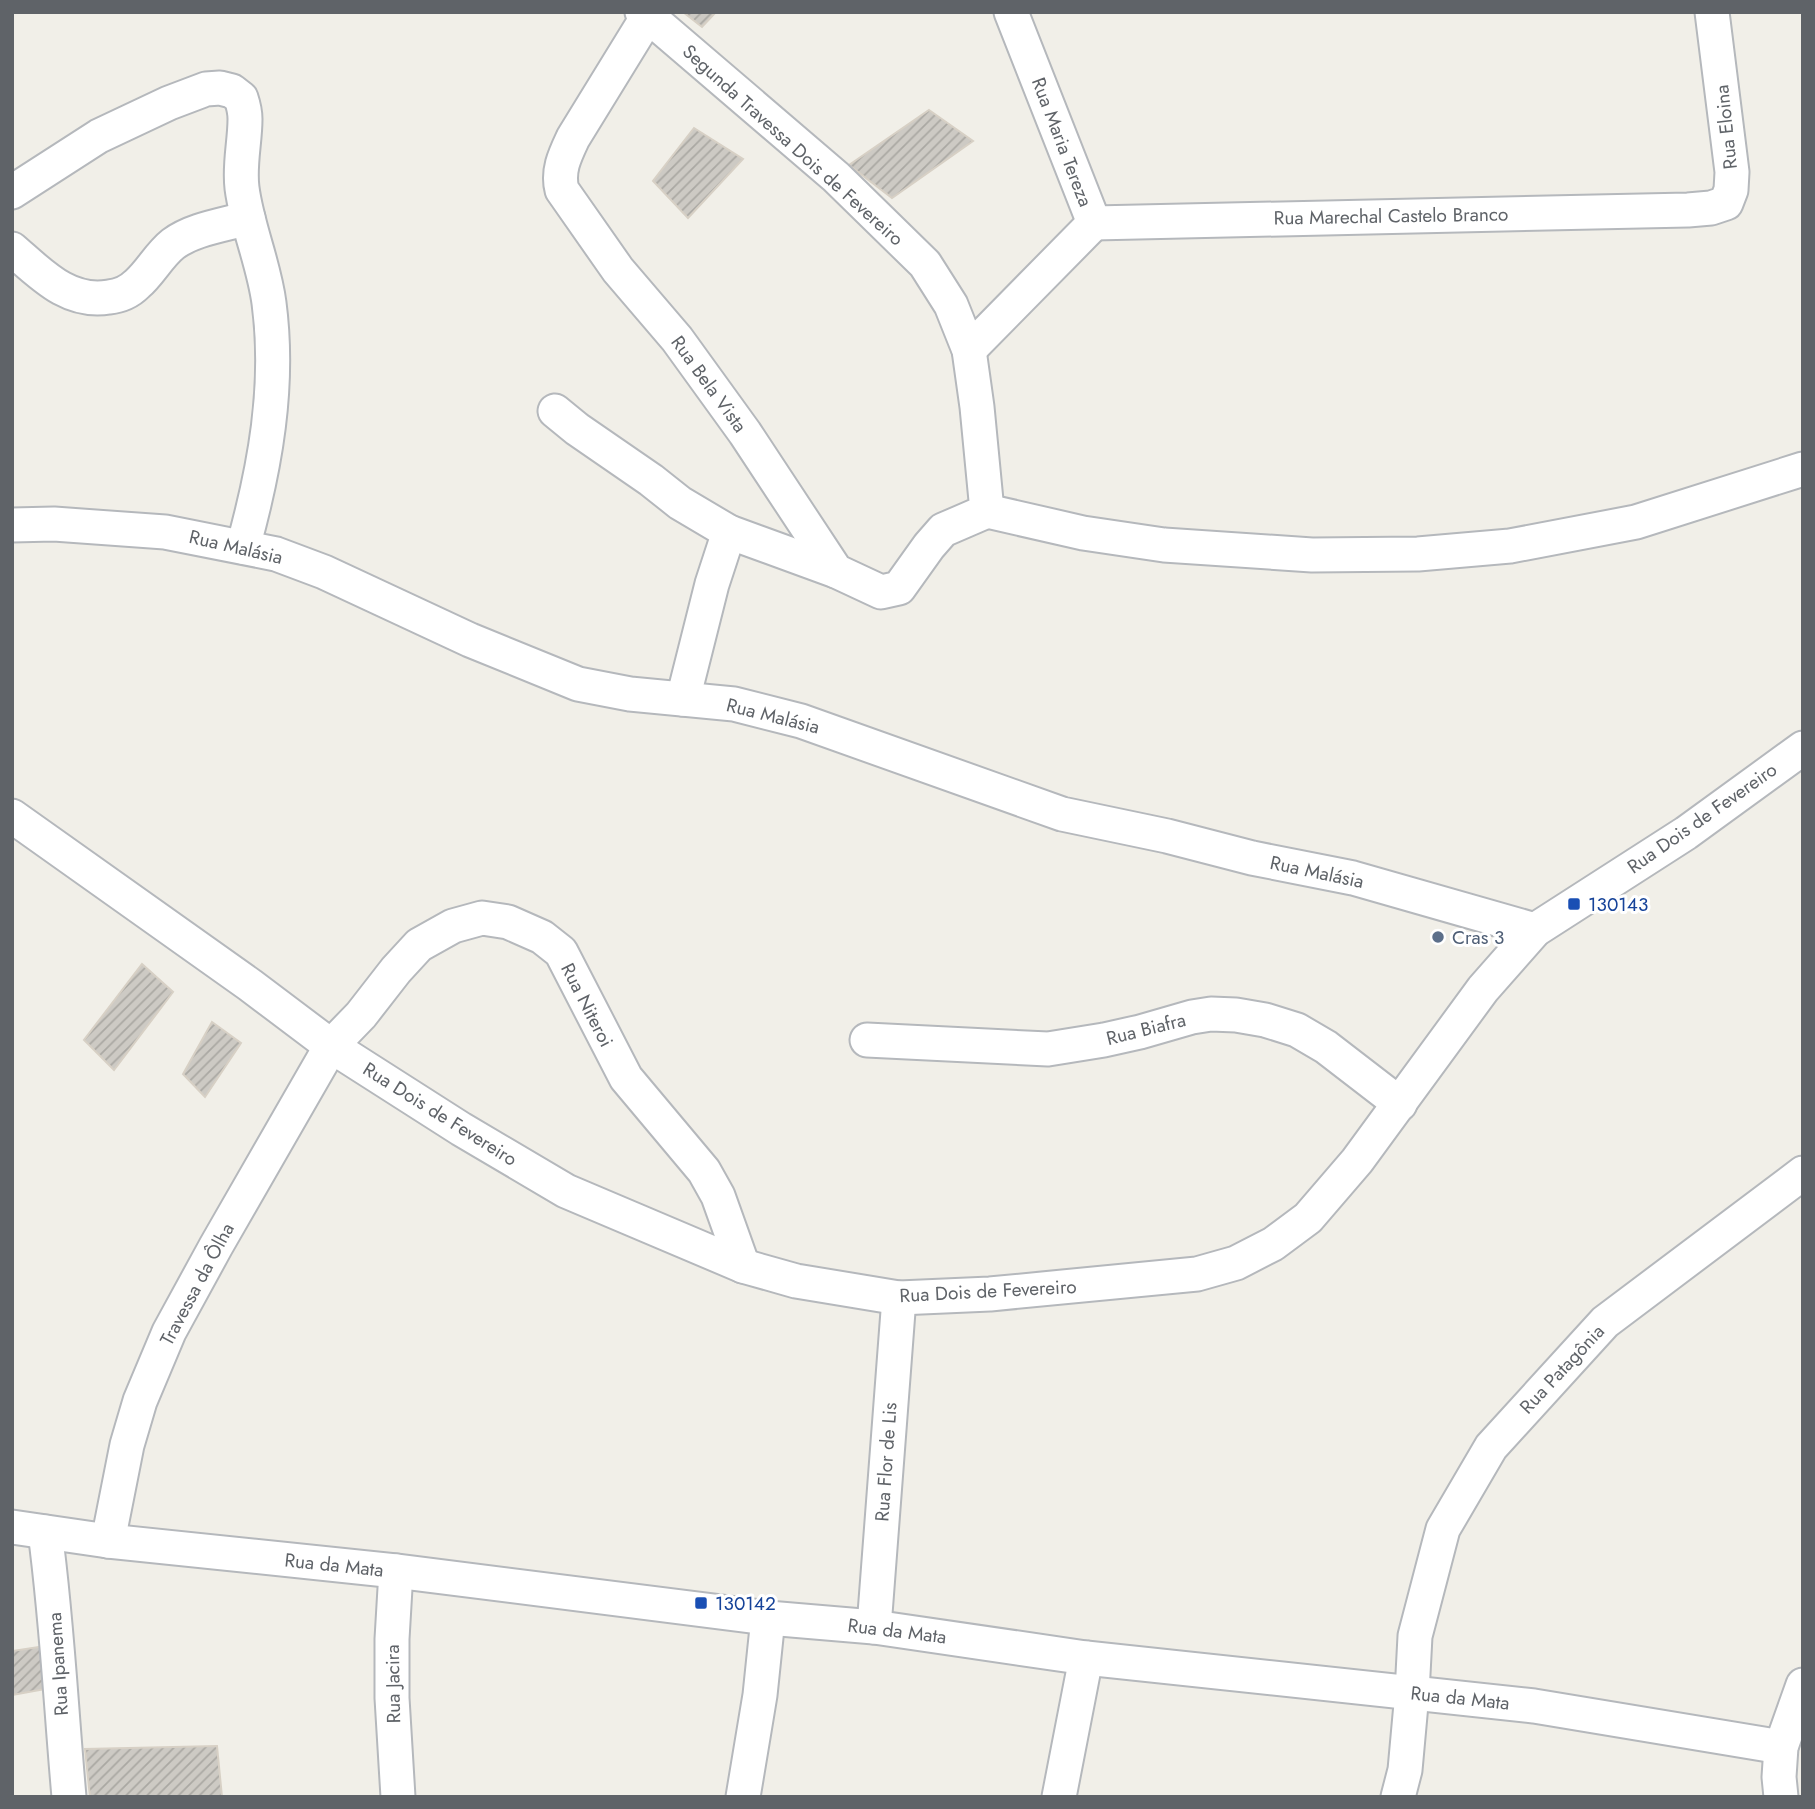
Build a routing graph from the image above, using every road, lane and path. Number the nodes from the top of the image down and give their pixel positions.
1 (1011, 12) edge
2 (1712, 12) edge
3 (645, 14) edge
4 (12, 192) edge
5 (1688, 210) joint
6 (248, 218) junction
7 (1094, 223) junction
8 (12, 249) edge
9 (969, 350) junction
10 (555, 411) dead end
11 (1803, 469) edge
12 (987, 511) junction
13 (12, 525) edge
14 (729, 532) junction
15 (243, 547) junction
16 (836, 571) junction
17 (683, 699) junction
18 (1803, 748) edge
19 (12, 816) edge
20 (1535, 930) junction
21 (867, 1040) dead end
22 (331, 1046) junction
23 (1400, 1104) junction
24 (1803, 1173) edge
25 (743, 1266) junction
26 (899, 1297) junction
27 (12, 1527) edge
28 (45, 1532) junction
29 (108, 1541) junction
30 (396, 1571) junction
31 (768, 1618) junction
32 (874, 1627) junction
33 (1086, 1658) junction
34 (1803, 1685) edge
35 (1412, 1693) junction
36 (1781, 1747) junction
37 (69, 1797) edge
38 (398, 1797) edge
39 (743, 1797) edge
40 (1059, 1797) edge
41 (1398, 1797) edge
42 (1781, 1797) edge

1 - 7 street, Rua Maria Tereza
2 - 5 street, Rua Eloina
3 - 9 street, Segunda Travessa Dois de Fevereiro
3 - 16 street, Rua Bela Vista
4 - 6 street
5 - 7 street, Rua Marechal Castelo Branco
6 - 8 street
6 - 15 street
7 - 9 street, Rua Maria Tereza
9 - 12 street, Segunda Travessa Dois de Fevereiro
10 - 14 street
11 - 12 street
12 - 16 street
13 - 15 street, Rua Malásia
14 - 16 street
14 - 17 street
15 - 17 street, Rua Malásia
17 - 20 street, Rua Malásia
18 - 20 street, Rua Dois de Fevereiro
19 - 22 street, Rua Dois de Fevereiro
20 - 23 street, Rua Dois de Fevereiro
21 - 23 street, Rua Biafra
22 - 25 street, Rua Dois de Fevereiro
22 - 25 street, Rua Niteroi
22 - 29 street, Travessa da Ôlha
23 - 26 street, Rua Dois de Fevereiro
24 - 35 street, Rua Patagônia
25 - 26 street, Rua Dois de Fevereiro
26 - 32 street, Rua Flor de Lis
27 - 28 street, Rua da Mata
28 - 29 street, Rua da Mata
28 - 37 street, Rua Ipanema
29 - 30 street, Rua da Mata
30 - 31 street, Rua da Mata
30 - 38 street, Rua Jacira
31 - 32 street, Rua da Mata
31 - 39 street
32 - 33 street, Rua da Mata
33 - 35 street, Rua da Mata
33 - 40 street
34 - 36 street
35 - 36 street, Rua da Mata
35 - 41 street, Rua Patagônia
36 - 42 street

